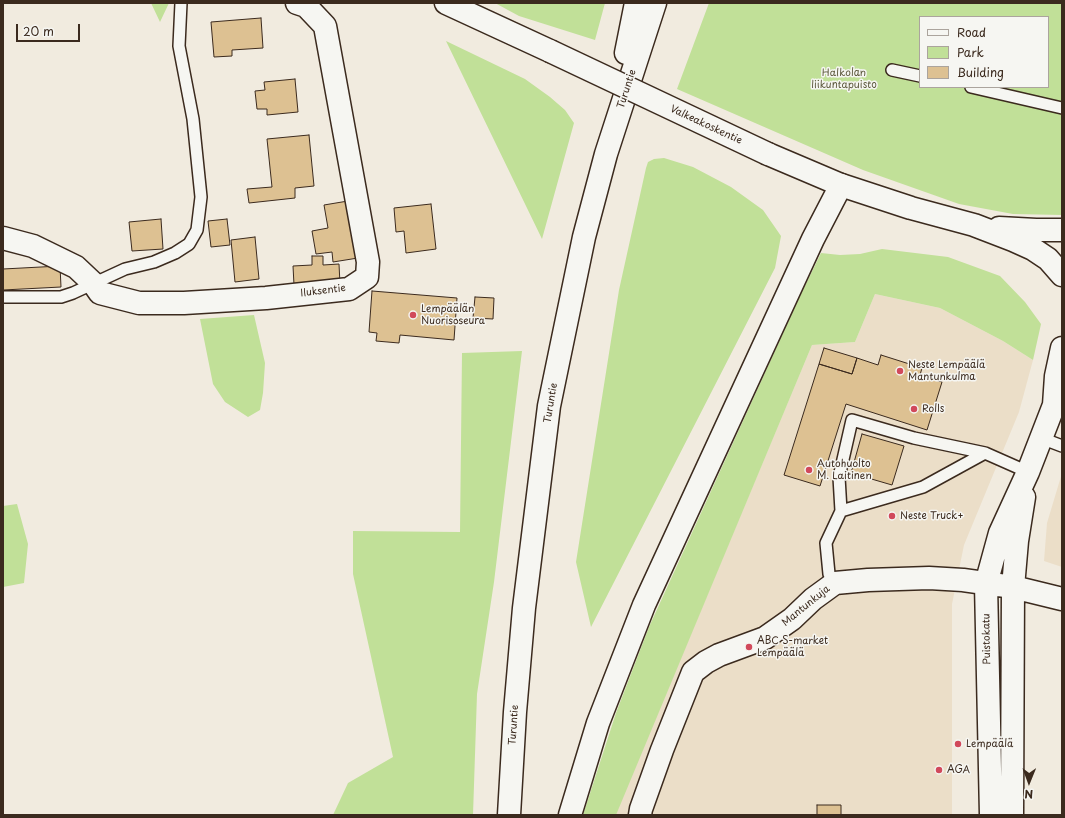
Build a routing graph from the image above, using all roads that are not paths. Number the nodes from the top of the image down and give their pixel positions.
1 (181, 3) edge
2 (297, 3) edge
3 (446, 3) edge
4 (636, 3) edge
5 (655, 3) edge
6 (892, 70) dead end
7 (919, 76) edge
8 (975, 88) edge
9 (1062, 108) edge
10 (606, 154) junction
11 (841, 185) junction
12 (974, 225) junction
13 (1062, 230) edge
14 (3, 238) edge
15 (1062, 275) edge
16 (93, 283) junction
17 (3, 297) edge
18 (1062, 348) edge
19 (1058, 397) edge
20 (1040, 438) junction
21 (1062, 446) edge
22 (985, 453) junction
23 (1028, 472) junction
24 (841, 511) junction
25 (835, 583) junction
26 (986, 584) junction
27 (1013, 587) junction
28 (1062, 599) edge
29 (509, 815) edge
30 (570, 815) edge
31 (640, 815) edge
32 (991, 815) edge
33 (1012, 815) edge

1 - 16 lane
2 - 16 street, Iluksentie
3 - 11 street, Valkeakoskentie, bridge
4 - 10 street
5 - 10 street, Turuntie
6 - 7 lane
8 - 9 lane
10 - 29 street, Turuntie
11 - 12 street, Valkeakoskentie
11 - 30 street
12 - 13 street, Valkeakoskentie
12 - 15 street, Valkeakoskentie
14 - 16 street, Iluksentie
16 - 17 lane
18 - 19 street, Puistokatu
19 - 20 street, Puistokatu
20 - 21 lane
20 - 23 street, Puistokatu
22 - 23 lane
22 - 24 lane
22 - 24 lane
23 - 26 street, Puistokatu
23 - 27 street, Puistokatu
24 - 25 lane
25 - 26 street, Mantunkuja
25 - 31 street, Mantunkuja
26 - 27 street, Mantunkuja
26 - 32 street, Puistokatu
27 - 28 street, Mantunkuja
27 - 33 street, Puistokatu

